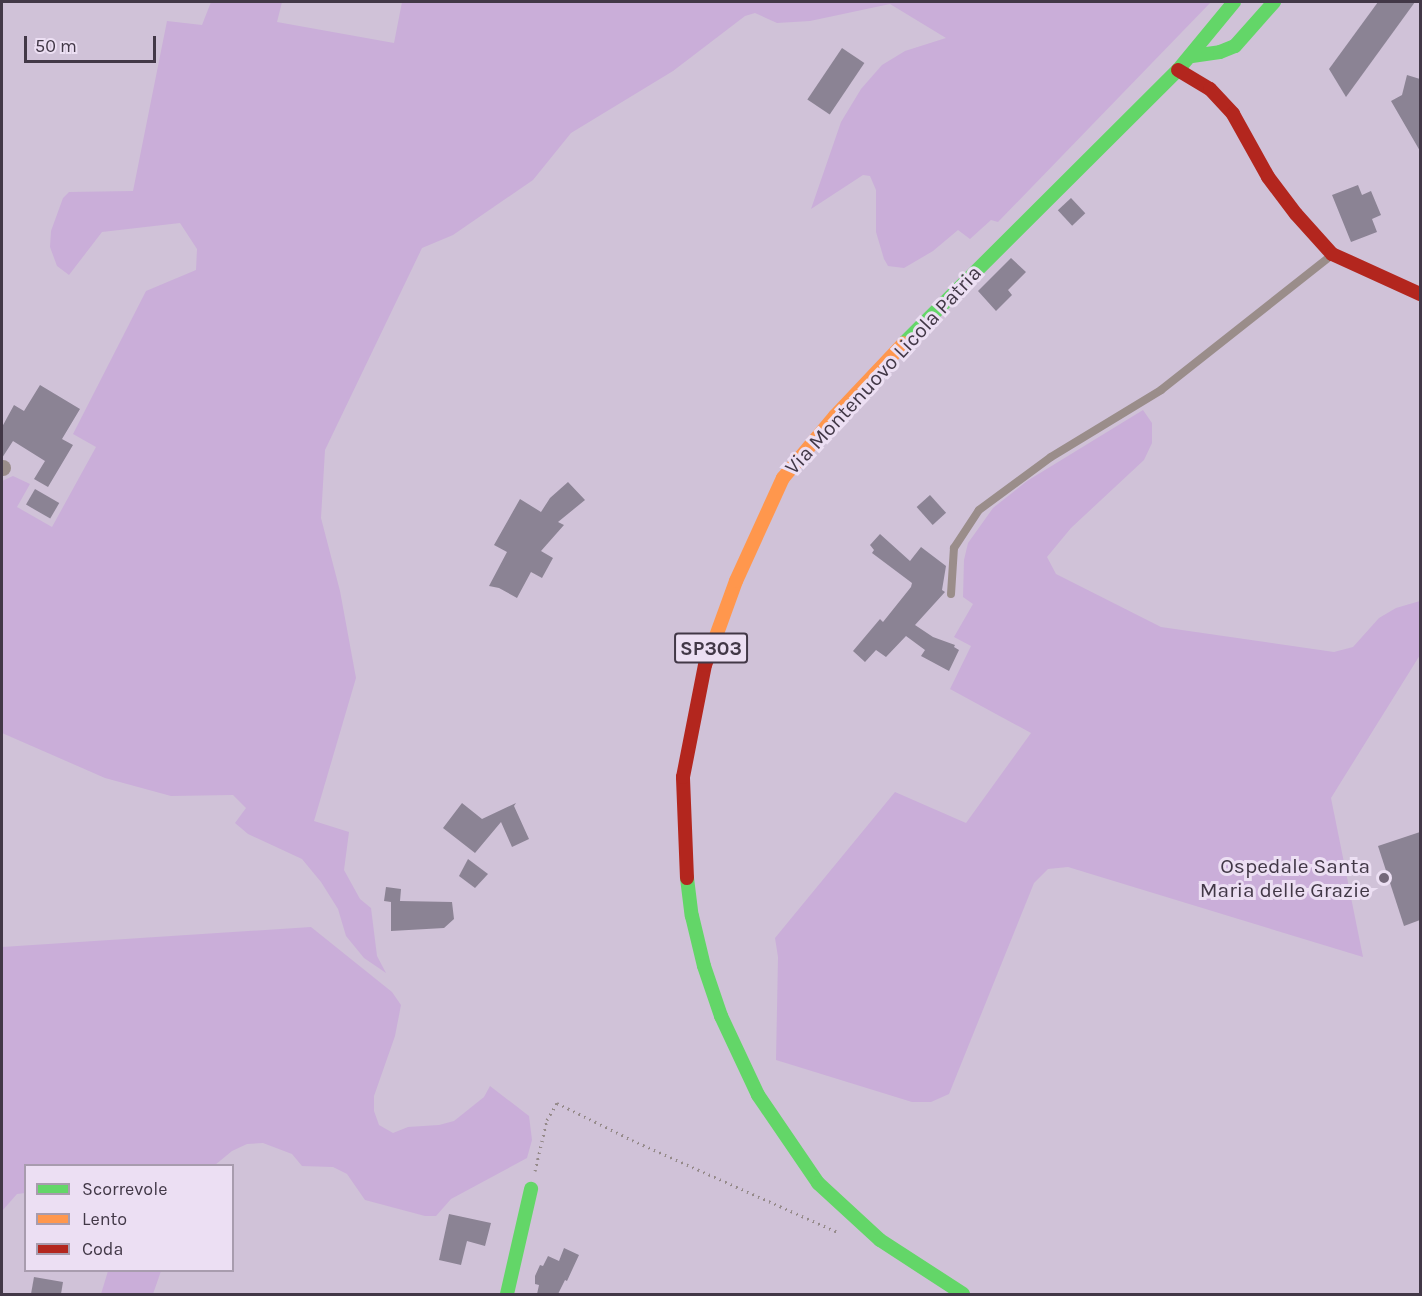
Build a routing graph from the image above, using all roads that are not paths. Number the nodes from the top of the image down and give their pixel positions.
1 (1274, 2) edge
2 (1231, 5) edge
3 (1253, 26) junction
4 (1192, 56) junction
5 (1178, 70) junction
6 (1332, 254) junction
7 (1420, 294) edge
8 (951, 594) dead end
9 (531, 1189) road end
10 (507, 1294) edge
11 (963, 1294) edge

1 - 3 main road
2 - 3 main road
2 - 4 main road, Via Montenuovo Licola Patria / SP303
3 - 4 main road
4 - 5 main road, Via Montenuovo Licola Patria / SP303
5 - 6 main road
5 - 11 main road, Via Montenuovo Licola Patria / SP303
6 - 7 main road
6 - 8 lane
9 - 10 main road

